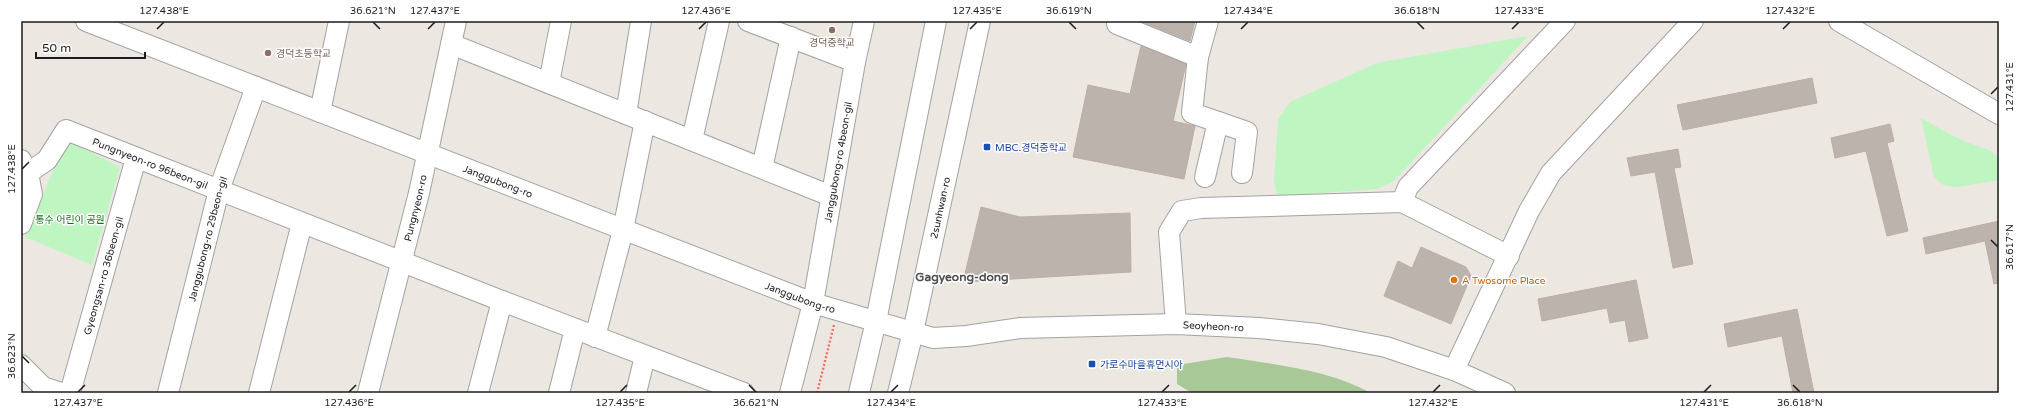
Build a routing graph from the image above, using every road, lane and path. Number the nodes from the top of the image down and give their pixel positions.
1 (86, 21) edge
2 (339, 21) edge
3 (456, 21) edge
4 (561, 21) edge
5 (641, 21) edge
6 (720, 21) edge
7 (748, 21) edge
8 (864, 21) edge
9 (936, 21) edge
10 (980, 21) edge
11 (1208, 21) edge
12 (1565, 21) edge
13 (1693, 21) edge
14 (1839, 21) edge
15 (1115, 22) edge
16 (791, 37) junction
17 (452, 44) junction
18 (1198, 57) junction
19 (855, 62) junction
20 (549, 83) junction
21 (256, 87) junction
22 (320, 112) junction
23 (626, 114) junction
24 (1999, 114) edge
25 (646, 121) junction
26 (1218, 122) junction
27 (692, 140) junction
28 (428, 154) junction
29 (136, 158) junction
30 (25, 166) edge
31 (762, 168) junction
32 (1242, 173) dead end
33 (1205, 178) dead end
34 (219, 190) junction
35 (831, 196) junction
36 (1402, 202) junction
37 (302, 223) junction
38 (21, 224) edge
39 (624, 230) junction
40 (1510, 256) junction
41 (402, 262) junction
42 (502, 301) junction
43 (813, 302) junction
44 (876, 321) junction
45 (1176, 324) junction
46 (834, 325) dead end
47 (575, 329) junction
48 (913, 332) junction
49 (595, 337) junction
50 (645, 356) junction
51 (21, 365) edge
52 (1454, 370) junction
53 (713, 387) edge
54 (60, 393) edge
55 (70, 393) edge
56 (168, 393) edge
57 (259, 393) edge
58 (368, 393) edge
59 (478, 393) edge
60 (559, 393) edge
61 (636, 393) edge
62 (744, 393) edge
63 (790, 393) edge
64 (817, 393) edge
65 (859, 393) edge
66 (898, 393) edge
67 (1505, 393) edge

1 - 21 street, Janggubong-ro
2 - 22 street
3 - 17 street, Pungnyeon-ro
4 - 20 street
5 - 23 street
6 - 27 street
7 - 16 street
8 - 19 street, Janggubong-ro 4beon-gil
9 - 44 street
10 - 48 street, 2sunhwan-ro
11 - 18 street
12 - 36 street
13 - 40 street
14 - 24 street
15 - 18 street
16 - 19 street
16 - 31 street
17 - 20 street
17 - 28 street, Pungnyeon-ro
18 - 26 street
19 - 35 street, Janggubong-ro 4beon-gil
20 - 23 street
21 - 22 street, Janggubong-ro
21 - 34 street, Janggubong-ro 29beon-gil
22 - 28 street, Janggubong-ro
23 - 25 street
25 - 27 street
25 - 39 street
26 - 32 street
26 - 33 street
27 - 31 street
28 - 39 street, Janggubong-ro
28 - 41 street, Pungnyeon-ro
29 - 30 street, Pungnyeon-ro 96beon-gil
29 - 34 street, Pungnyeon-ro 96beon-gil
29 - 55 street, Gyeongsan-ro 36beon-gil
30 - 38 street
31 - 35 street
34 - 37 street, Pungnyeon-ro 96beon-gil
34 - 56 street, Janggubong-ro 29beon-gil
35 - 43 street, Janggubong-ro 4beon-gil
36 - 40 street
36 - 45 street
37 - 41 street, Pungnyeon-ro 96beon-gil
37 - 57 street
39 - 43 street, Janggubong-ro
39 - 49 street
40 - 52 street
41 - 42 street, Pungnyeon-ro 96beon-gil
41 - 58 street, Pungnyeon-ro
42 - 47 street, Pungnyeon-ro 96beon-gil
42 - 59 street
43 - 44 street, Janggubong-ro
43 - 63 street, Janggubong-ro 4beon-gil
44 - 48 street, Janggubong-ro
44 - 65 street
45 - 48 street, Seoyheon-ro
45 - 52 street, Seoyheon-ro
46 - 64 path
47 - 49 street, Pungnyeon-ro 96beon-gil
47 - 60 street
48 - 66 street, 2sunhwan-ro
49 - 50 street, Pungnyeon-ro 96beon-gil
50 - 53 street, Pungnyeon-ro 96beon-gil
50 - 61 street
51 - 54 street
52 - 67 street, Seoyheon-ro
53 - 62 street, Pungnyeon-ro 96beon-gil

